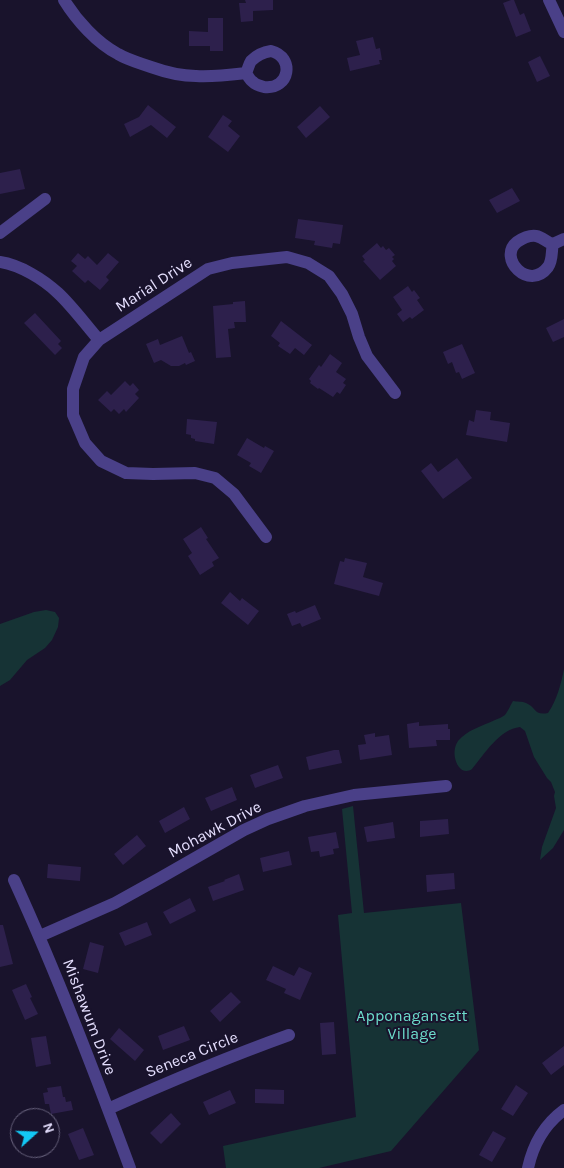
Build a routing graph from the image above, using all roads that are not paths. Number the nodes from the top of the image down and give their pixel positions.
1 (64, 0) edge
2 (549, 0) edge
3 (564, 32) edge
4 (246, 73) dead end
5 (45, 198) dead end
6 (0, 233) edge
7 (0, 262) edge
8 (99, 340) junction
9 (395, 393) dead end
10 (266, 537) dead end
11 (446, 786) dead end
12 (14, 880) dead end
13 (40, 936) junction
14 (289, 1035) dead end
15 (108, 1109) junction
16 (564, 1110) edge
17 (130, 1168) edge
18 (528, 1168) edge

1 - 4 street
2 - 3 street
5 - 6 street
7 - 8 street
8 - 9 street, Marial Drive
8 - 10 street, Marial Drive
11 - 13 street, Mohawk Drive
12 - 13 street, Mishawum Drive
13 - 15 street, Mishawum Drive
14 - 15 street, Seneca Circle
15 - 17 street, Mishawum Drive
16 - 18 street

